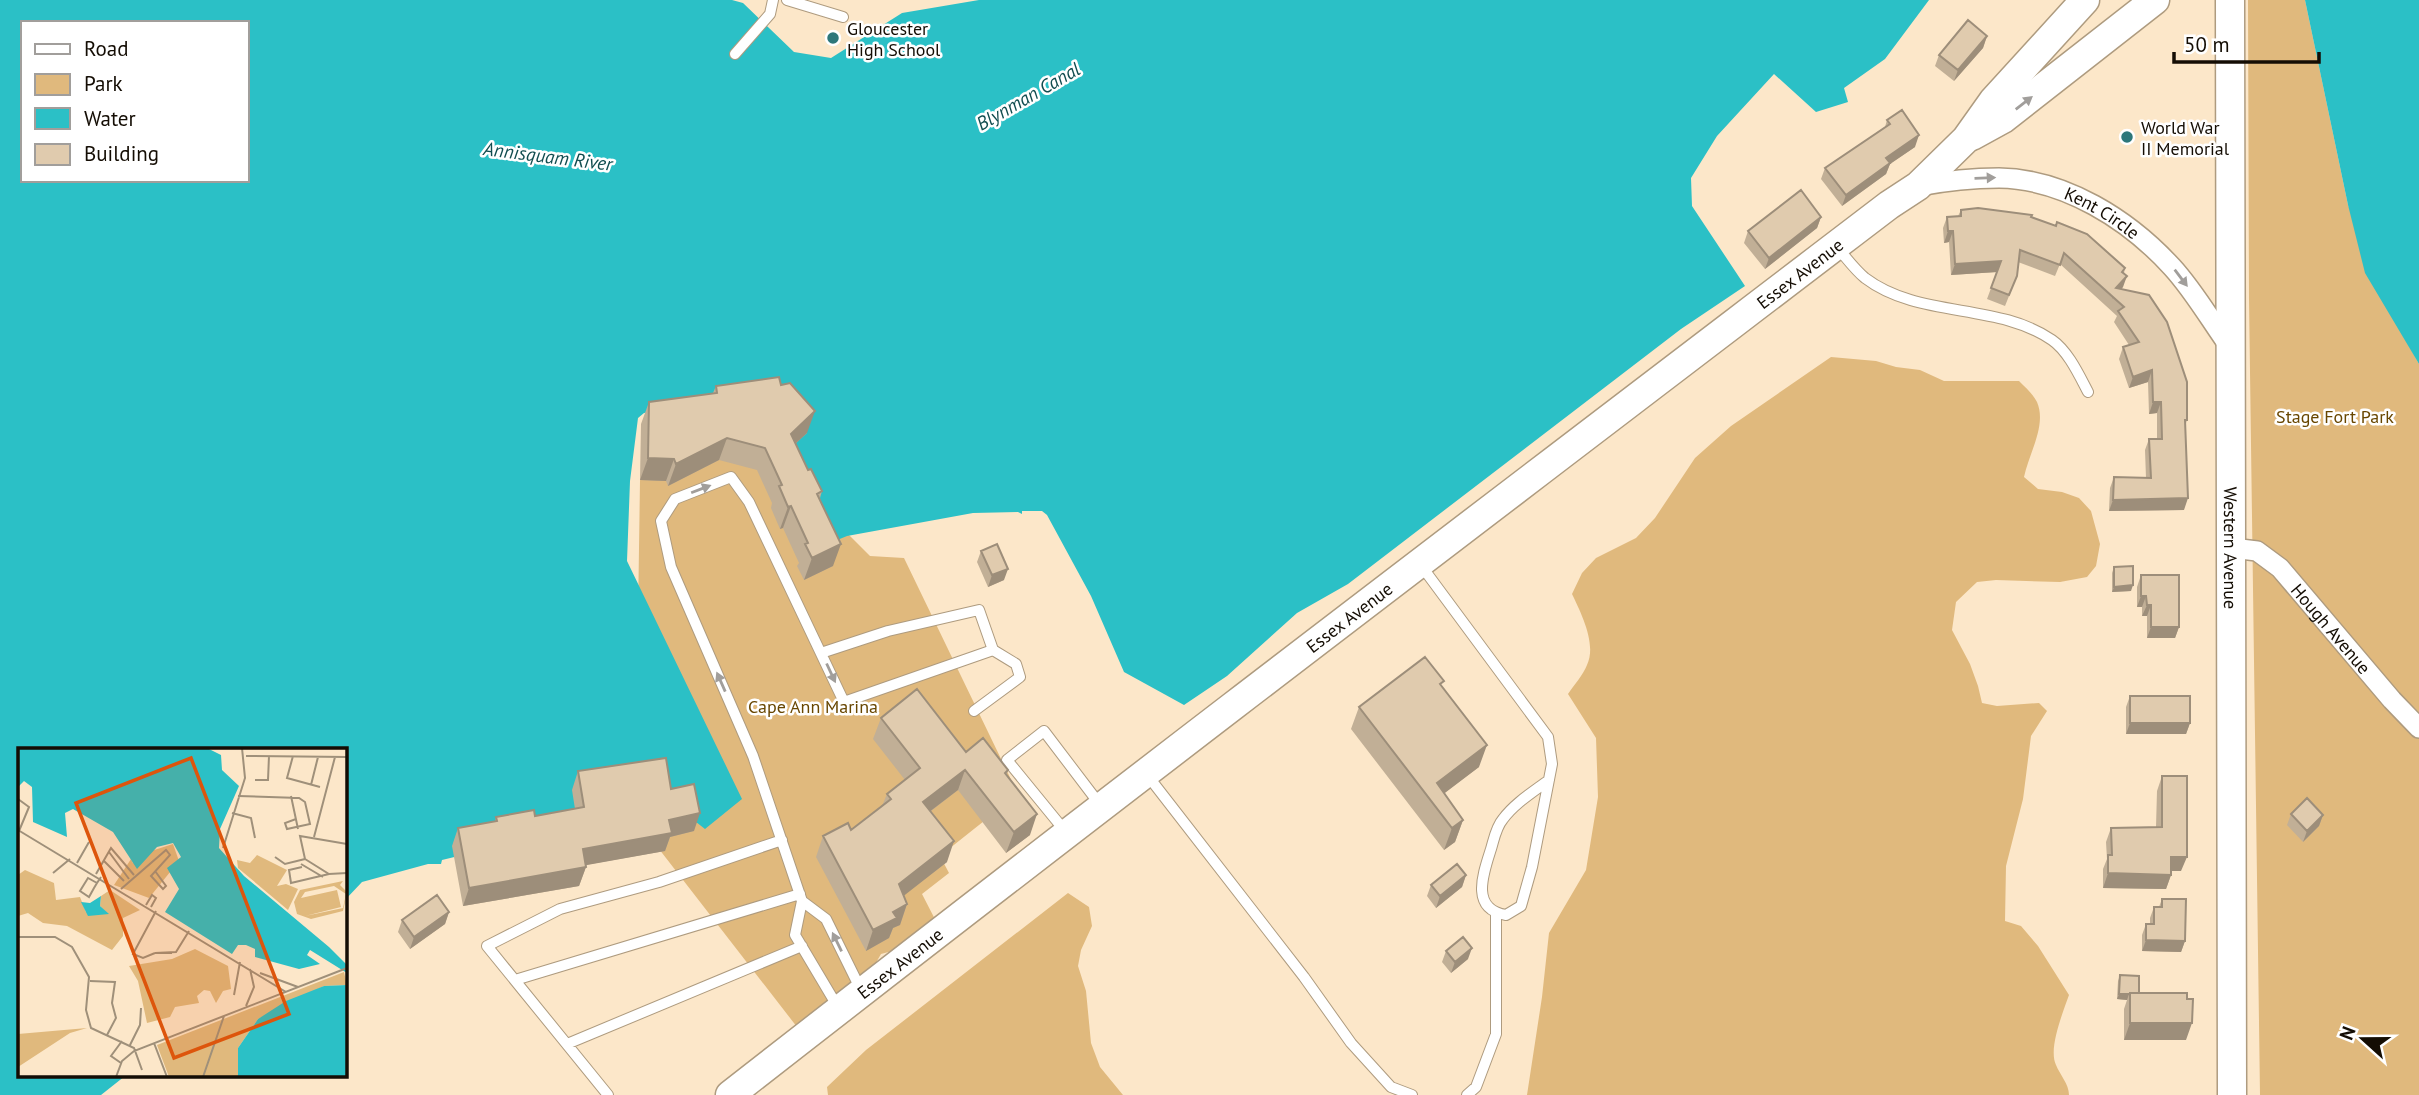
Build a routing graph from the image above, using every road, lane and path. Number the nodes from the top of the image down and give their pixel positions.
1 (773, 0) edge
2 (788, 0) edge
3 (2085, 0) edge
4 (2155, 0) edge
5 (2230, 0) edge
6 (843, 18) dead end
7 (735, 54) dead end
8 (1966, 139) junction
9 (1917, 186) junction
10 (1836, 246) junction
11 (2232, 350) junction
12 (2088, 392) dead end
13 (2232, 548) junction
14 (1419, 563) junction
15 (993, 650) junction
16 (821, 653) junction
17 (974, 712) dead end
18 (2419, 728) edge
19 (1146, 772) junction
20 (1549, 780) junction
21 (1101, 807) junction
22 (1067, 833) junction
23 (782, 840) junction
24 (801, 897) junction
25 (1496, 914) junction
26 (802, 946) junction
27 (515, 980) junction
28 (862, 992) junction
29 (839, 1010) junction
30 (567, 1044) junction
31 (608, 1095) edge
32 (730, 1095) edge
33 (1412, 1095) edge
34 (1467, 1095) edge
35 (2232, 1095) edge

1 - 7 lane
2 - 6 lane
3 - 8 street, Essex Avenue
8 -> 4 street, Essex Avenue
5 - 11 street, Western Avenue
8 - 9 street, Essex Avenue
9 - 10 street, Essex Avenue
9 -> 11 street, Kent Circle
10 - 12 lane
10 - 14 street, Essex Avenue
11 - 13 street, Western Avenue
13 - 18 street, Hough Avenue
13 - 35 street, Western Avenue
14 - 19 street, Essex Avenue
14 - 20 lane
15 - 16 lane
16 -> 15 lane
15 - 17 lane
23 -> 16 lane
19 - 21 street, Essex Avenue
19 - 33 lane
20 - 25 lane
20 - 25 lane
21 - 22 street, Essex Avenue
21 - 22 lane
22 - 28 street, Essex Avenue
23 - 24 lane
23 - 27 lane
24 - 26 lane
24 - 27 lane
28 -> 24 lane
25 - 34 lane
26 - 29 lane
26 - 30 lane
27 - 30 lane
28 - 29 street, Essex Avenue
29 - 32 street, Essex Avenue
30 - 31 lane

